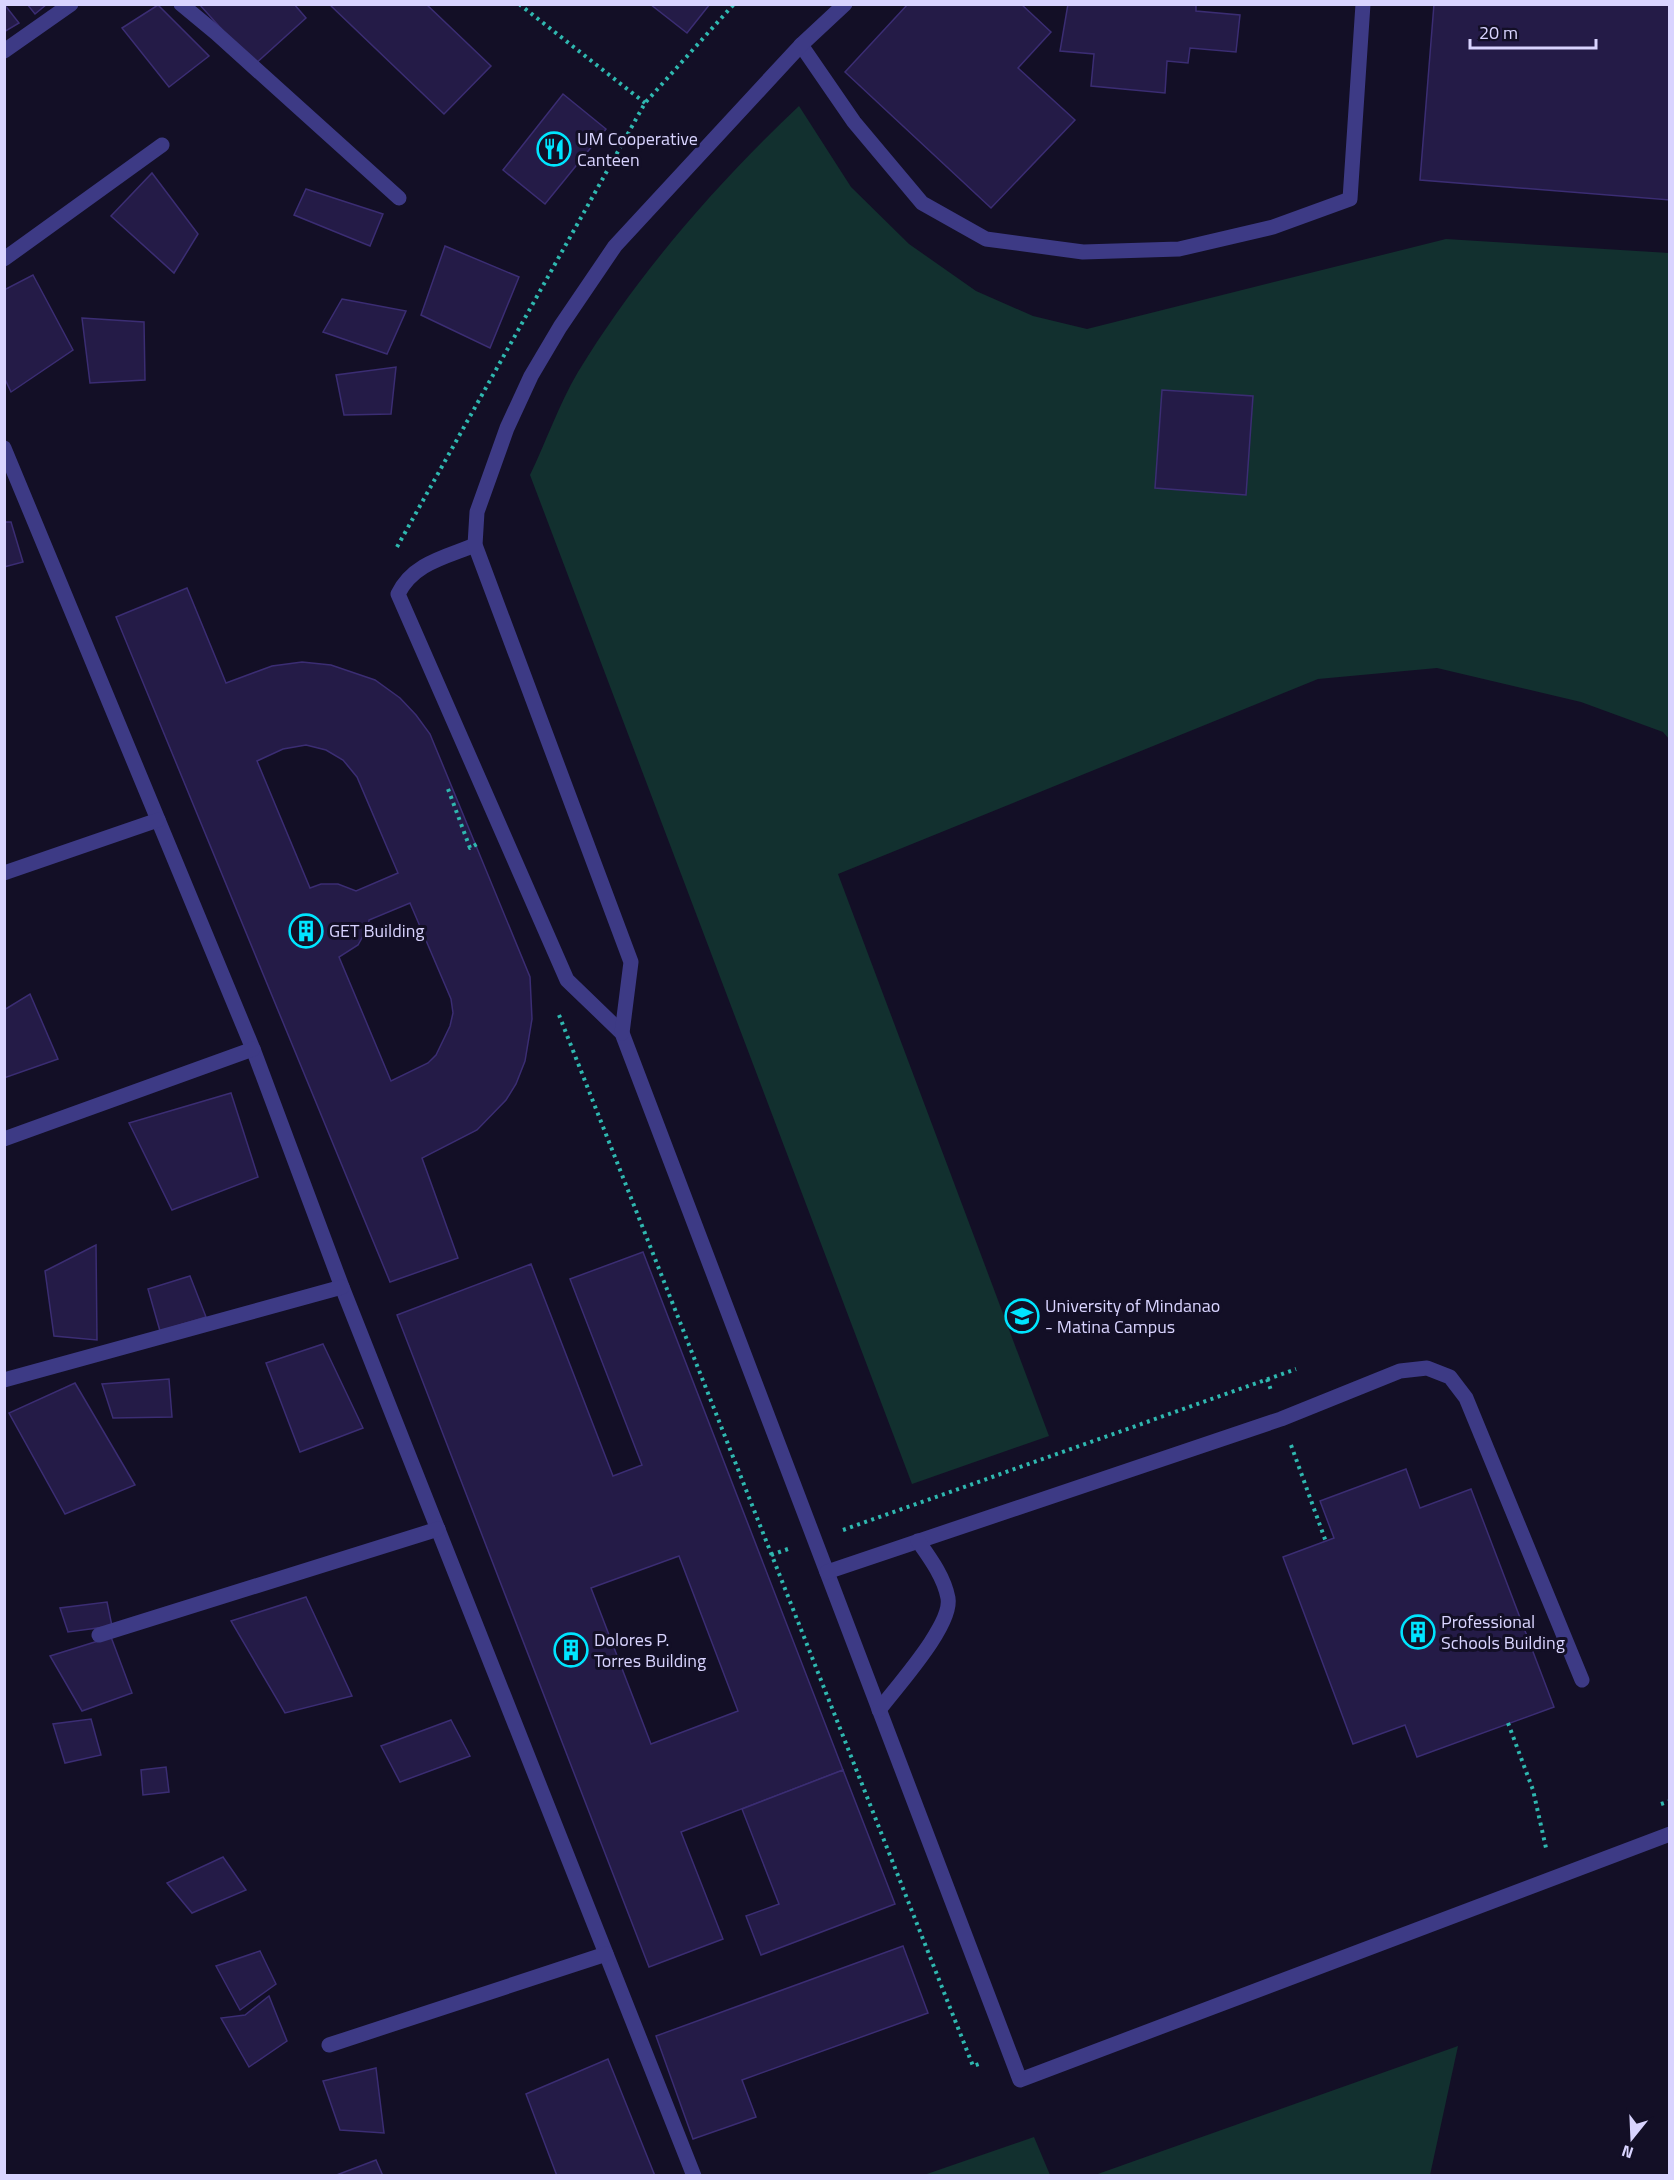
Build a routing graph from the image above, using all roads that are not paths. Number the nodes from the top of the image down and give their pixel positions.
1 (71, 4) edge
2 (181, 4) edge
3 (845, 4) edge
4 (1363, 4) edge
5 (801, 45) junction
6 (4, 51) edge
7 (162, 146) dead end
8 (399, 198) dead end
9 (4, 259) edge
10 (4, 448) edge
11 (475, 545) junction
12 (158, 820) junction
13 (4, 873) edge
14 (621, 1033) junction
15 (253, 1049) junction
16 (4, 1139) edge
17 (342, 1287) junction
18 (4, 1380) edge
19 (438, 1529) junction
20 (918, 1541) junction
21 (827, 1572) junction
22 (99, 1635) dead end
23 (1582, 1680) dead end
24 (879, 1710) junction
25 (1670, 1834) edge
26 (606, 1954) junction
27 (329, 2045) dead end
28 (694, 2175) edge

1 - 6 street
2 - 8 street
3 - 5 street
4 - 5 street
5 - 11 street
7 - 9 street
10 - 12 street
11 - 14 street
11 - 14 street
12 - 13 street
12 - 15 street
14 - 21 street
15 - 16 street
15 - 17 street
17 - 18 street
17 - 19 street
19 - 22 street
19 - 26 street
20 - 21 street
20 - 23 street
20 - 24 street
21 - 24 street
24 - 25 street
26 - 27 street
26 - 28 street

